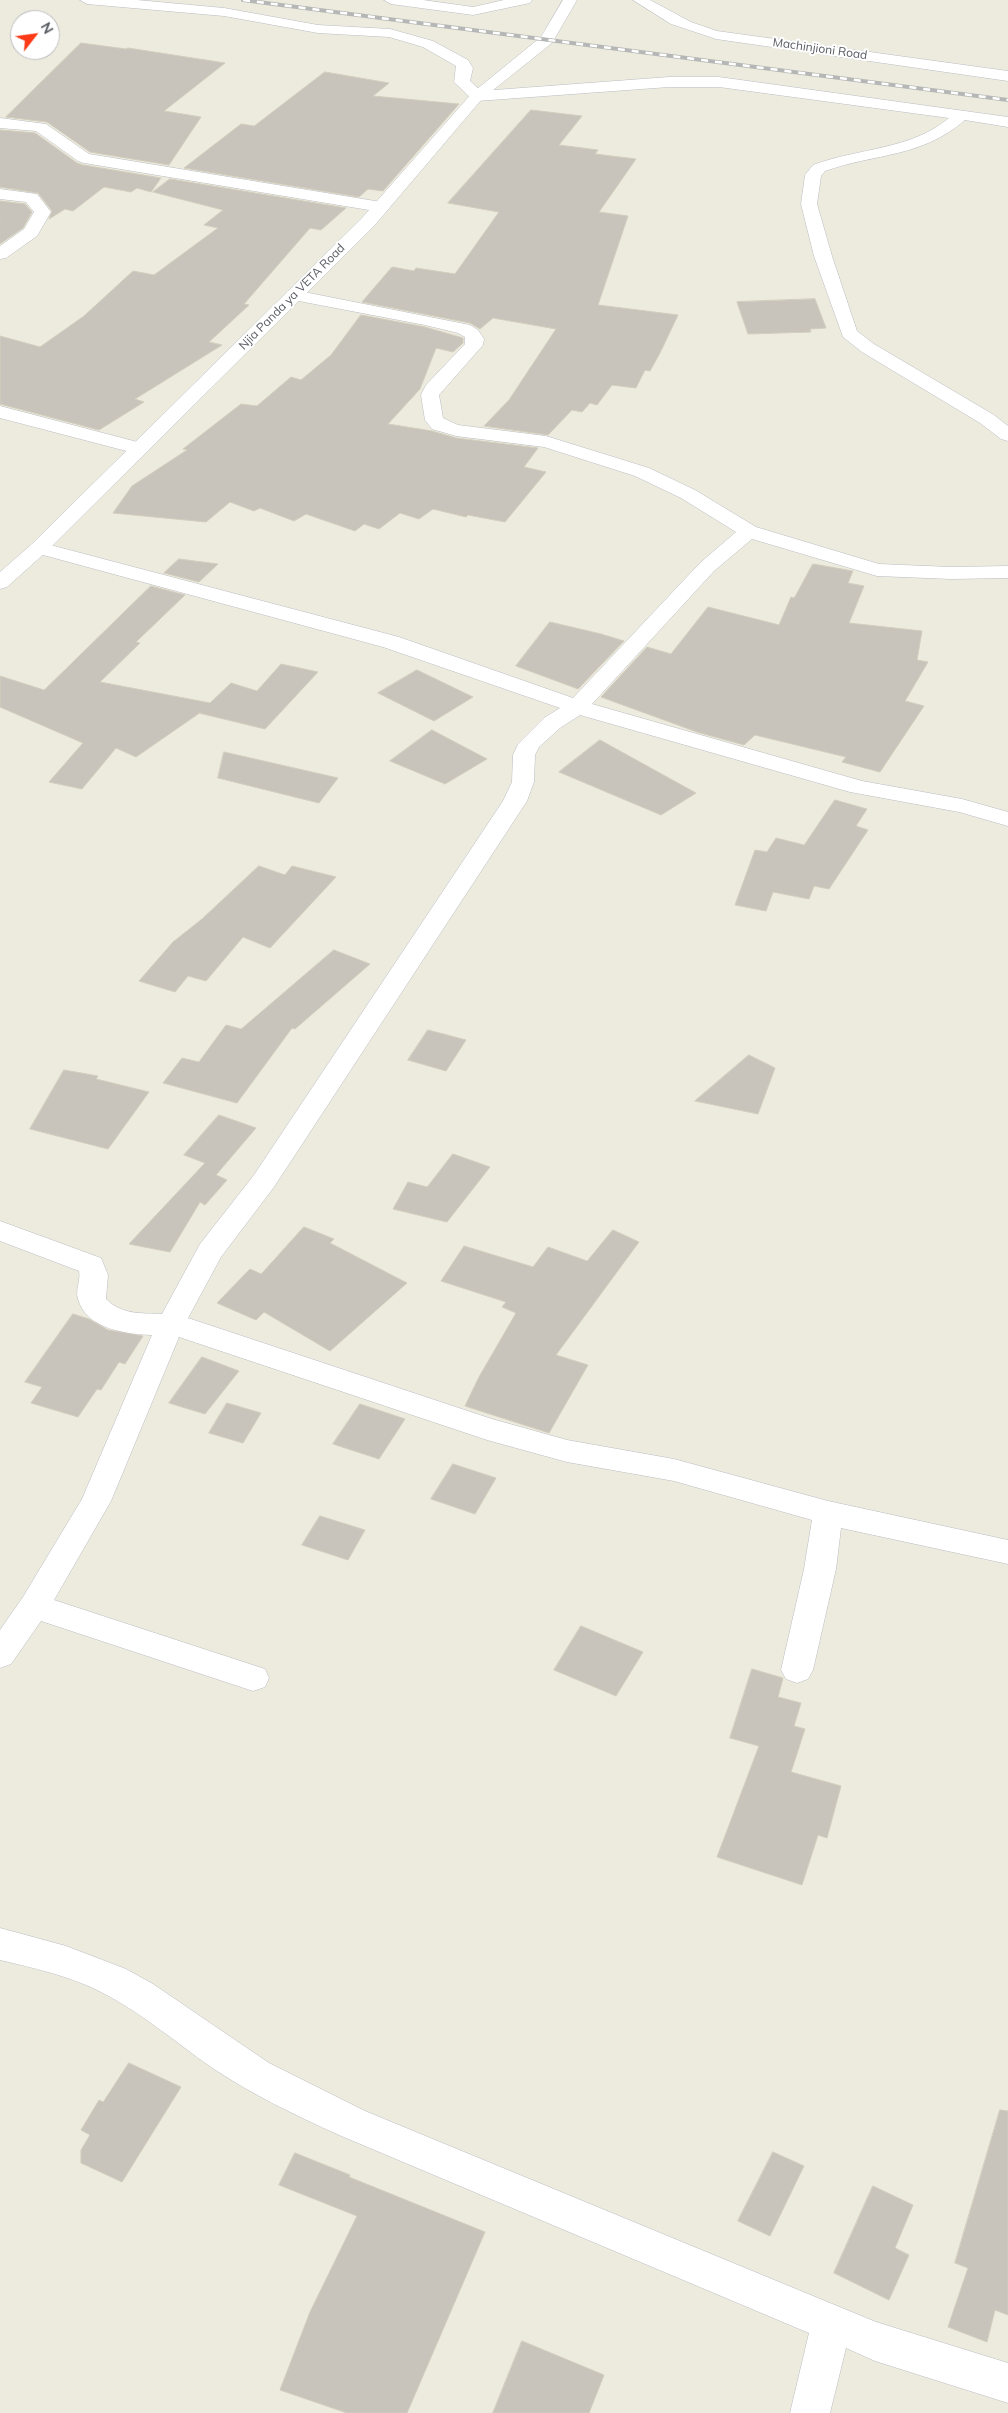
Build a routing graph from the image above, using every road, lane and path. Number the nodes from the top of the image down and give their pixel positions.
1 (87, 0) edge
2 (391, 0) edge
3 (525, 0) edge
4 (570, 0) edge
5 (640, 0) edge
6 (937, 64) junction
7 (1008, 64) edge
8 (1008, 76) edge
9 (477, 96) junction
10 (962, 116) junction
11 (1008, 122) edge
12 (0, 123) edge
13 (0, 194) edge
14 (381, 207) junction
15 (0, 254) edge
16 (294, 295) junction
17 (0, 412) edge
18 (1008, 435) edge
19 (138, 448) junction
20 (749, 531) junction
21 (39, 548) junction
22 (1008, 572) edge
23 (0, 583) edge
24 (577, 707) junction
25 (1008, 819) edge
26 (0, 1231) edge
27 (170, 1325) junction
28 (828, 1513) junction
29 (1008, 1552) edge
30 (34, 1606) junction
31 (0, 1655) edge
32 (797, 1670) dead end
33 (253, 1678) dead end
34 (0, 1944) edge
35 (832, 2322) junction
36 (1008, 2383) edge
37 (810, 2413) edge

1 - 9 street
2 - 3 street
4 - 9 street, Njia Panda ya VETA Road
5 - 6 street, Machinjioni Road
6 - 7 street
6 - 8 street, Machinjioni Road
9 - 10 street
9 - 14 street, Njia Panda ya VETA Road
10 - 11 street
10 - 18 street
12 - 14 street
13 - 15 street
14 - 16 street, Njia Panda ya VETA Road
16 - 19 street, Njia Panda ya VETA Road
16 - 20 street
17 - 19 street
19 - 21 street, Njia Panda ya VETA Road
20 - 22 street
20 - 24 street
21 - 23 street, Njia Panda ya VETA Road
21 - 24 street
24 - 25 street
24 - 27 street
26 - 27 street
27 - 28 street
27 - 30 street
28 - 29 street
28 - 32 street
30 - 31 street
30 - 33 street
34 - 35 street
35 - 36 street
35 - 37 street

